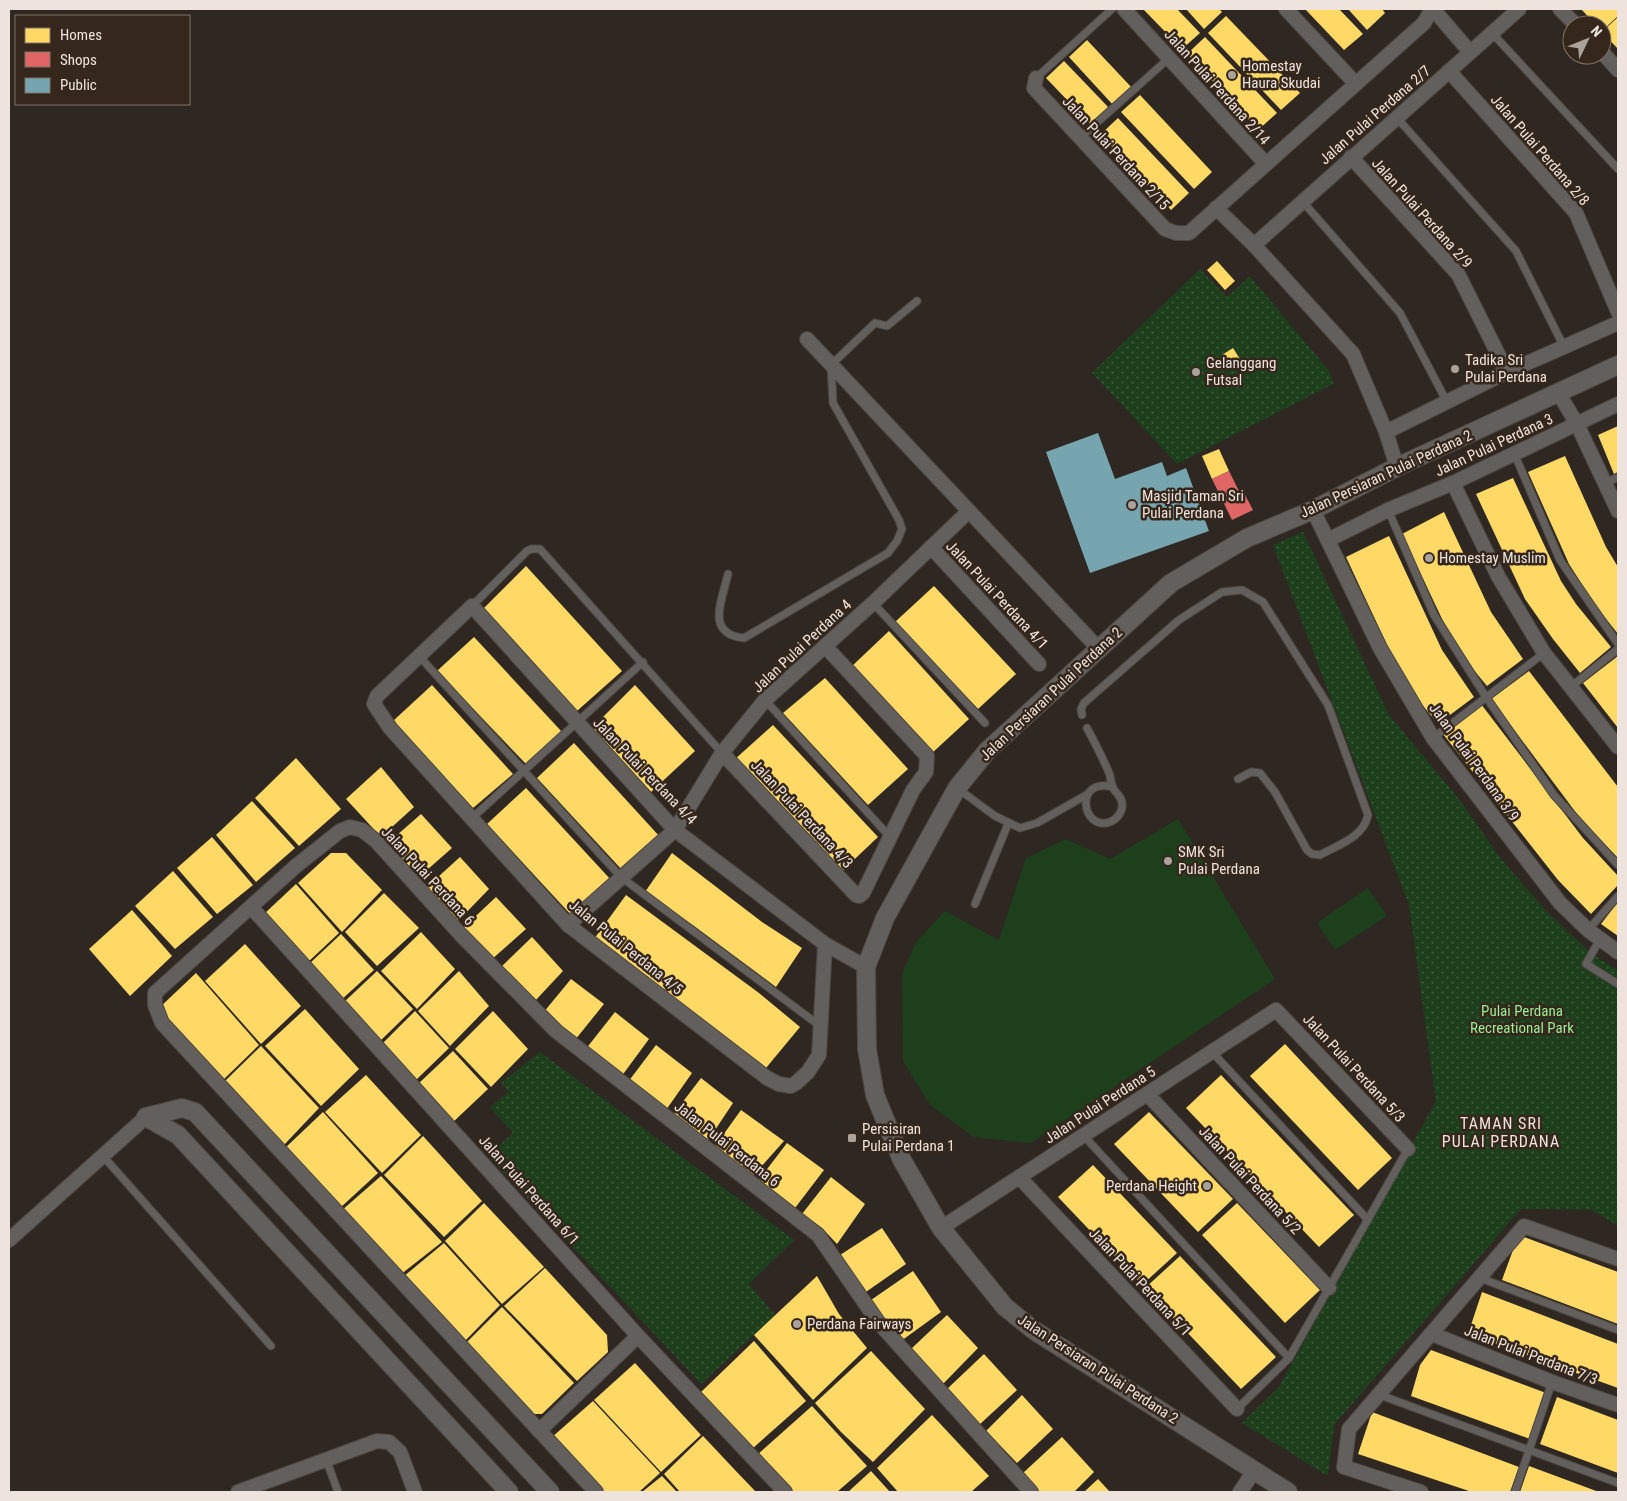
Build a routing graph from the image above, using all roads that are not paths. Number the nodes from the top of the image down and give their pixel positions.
1 (1112, 9) edge
2 (1124, 9) edge
3 (1286, 9) edge
4 (1433, 9) edge
5 (1519, 9) edge
6 (1492, 33) junction
7 (1470, 52) junction
8 (1169, 58) junction
9 (1449, 71) junction
10 (1036, 78) joint
11 (1356, 84) junction
12 (1397, 118) junction
13 (1080, 138) junction
14 (1351, 157) junction
15 (1266, 164) junction
16 (1618, 170) edge
17 (1303, 202) junction
18 (1216, 208) junction
19 (1254, 245) junction
20 (917, 301) dead end
21 (1618, 312) edge
22 (1618, 323) edge
23 (807, 339) dead end
24 (1564, 347) junction
25 (831, 365) junction
26 (1618, 365) edge
27 (1507, 372) junction
28 (1559, 394) junction
29 (1447, 402) junction
30 (1618, 404) edge
31 (1577, 424) junction
32 (1386, 432) junction
33 (1514, 453) junction
34 (1397, 467) junction
35 (1618, 477) edge
36 (1453, 483) junction
37 (1604, 484) junction
38 (1313, 510) junction
39 (1388, 510) junction
40 (969, 511) junction
41 (1618, 511) edge
42 (1328, 540) junction
43 (931, 547) junction
44 (728, 574) dead end
45 (873, 603) junction
46 (472, 606) junction
47 (1618, 644) edge
48 (825, 646) junction
49 (1098, 648) junction
50 (1618, 649) edge
51 (1544, 652) junction
52 (418, 655) junction
53 (643, 662) junction
54 (1039, 664) dead end
55 (1572, 686) junction
56 (1486, 697) junction
57 (765, 700) junction
58 (1082, 715) dead end
59 (576, 722) junction
60 (985, 723) dead end
61 (1087, 728) dead end
62 (1432, 738) junction
63 (1618, 747) edge
64 (722, 753) junction
65 (524, 770) junction
66 (1238, 779) dead end
67 (956, 788) junction
68 (1113, 788) junction
69 (1088, 794) junction
70 (471, 819) junction
71 (1008, 824) junction
72 (675, 830) junction
73 (890, 837) junction
74 (1618, 865) edge
75 (621, 877) junction
76 (1618, 896) edge
77 (975, 904) dead end
78 (251, 907) junction
79 (568, 925) junction
80 (1588, 930) junction
81 (1600, 939) junction
82 (825, 944) junction
83 (1618, 952) edge
84 (866, 967) junction
85 (1618, 984) edge
86 (1276, 1010) joint
87 (821, 1027) junction
88 (1212, 1052) junction
89 (1147, 1094) junction
90 (146, 1117) junction
91 (1083, 1136) junction
92 (1408, 1149) joint
93 (102, 1155) junction
94 (1020, 1177) junction
95 (1368, 1220) junction
96 (941, 1228) junction
97 (9, 1240) edge
98 (1618, 1259) edge
99 (1480, 1278) junction
100 (1329, 1288) junction
101 (1618, 1330) edge
102 (1432, 1334) junction
103 (638, 1336) junction
104 (271, 1346) dead end
105 (1289, 1358) junction
106 (1552, 1382) junction
107 (1380, 1395) junction
108 (1618, 1405) edge
109 (1237, 1408) joint
110 (539, 1431) junction
111 (1530, 1450) junction
112 (326, 1459) junction
113 (1254, 1471) junction
114 (1618, 1483) edge
115 (262, 1488) edge
116 (1279, 1490) edge
117 (238, 1492) edge
118 (338, 1492) edge
119 (415, 1492) edge
120 (509, 1492) edge
121 (550, 1492) edge
122 (596, 1492) edge
123 (785, 1492) edge
124 (1031, 1492) edge
125 (1240, 1492) edge
126 (1421, 1492) edge
127 (1515, 1492) edge

1 - 10 lane
2 - 8 street, Jalan Pulai Perdana 2/14
3 - 11 street
4 - 7 street
4 - 11 street
5 - 6 street, Jalan Pulai Perdana 2/7
6 - 7 street, Jalan Pulai Perdana 2/7
6 - 16 lane
7 - 9 street, Jalan Pulai Perdana 2/7
8 - 13 lane
8 - 15 street, Jalan Pulai Perdana 2/14
9 - 12 street, Jalan Pulai Perdana 2/7
9 - 21 street, Jalan Pulai Perdana 2/8
10 - 13 street, Jalan Pulai Perdana 2/15
11 - 15 street
12 - 14 street, Jalan Pulai Perdana 2/7
12 - 24 lane
13 - 18 street, Jalan Pulai Perdana 2/15
14 - 17 street, Jalan Pulai Perdana 2/7
14 - 27 street, Jalan Pulai Perdana 2/9
15 - 18 street
17 - 19 street, Jalan Pulai Perdana 2/7
17 - 29 lane
18 - 19 street
19 - 32 street
20 - 25 lane
22 - 24 street
23 - 25 street
24 - 27 street
25 - 40 street
25 - 44 lane
26 - 28 street, Jalan Persiaran Pulai Perdana 2
27 - 29 street
28 - 31 street
28 - 34 street, Jalan Persiaran Pulai Perdana 2
29 - 32 street
30 - 31 street, Jalan Pulai Perdana 3
31 - 33 street, Jalan Pulai Perdana 3
31 - 37 street
32 - 34 street
33 - 36 street, Jalan Pulai Perdana 3
33 - 47 lane
34 - 38 street, Jalan Persiaran Pulai Perdana 2
35 - 37 lane
36 - 39 street, Jalan Pulai Perdana 3
36 - 51 street
37 - 41 street
38 - 42 street, Jalan Pulai Perdana 3/9
38 - 49 street, Jalan Persiaran Pulai Perdana 2
39 - 42 street, Jalan Pulai Perdana 3
39 - 56 lane
40 - 43 street, Jalan Pulai Perdana 4
40 - 49 street
42 - 62 street, Jalan Pulai Perdana 3/9
43 - 45 street, Jalan Pulai Perdana 4
43 - 54 street, Jalan Pulai Perdana 4/1
45 - 48 street, Jalan Pulai Perdana 4
45 - 60 lane
46 - 52 street, Jalan Pulai Perdana 4/5
46 - 53 lane
46 - 59 street, Jalan Pulai Perdana 4/4
48 - 57 street, Jalan Pulai Perdana 4
48 - 73 street
49 - 67 street, Jalan Persiaran Pulai Perdana 2
50 - 55 lane
51 - 55 street
51 - 56 lane
52 - 65 lane
52 - 70 street, Jalan Pulai Perdana 4/5
53 - 59 lane
53 - 64 lane
55 - 63 street
56 - 62 lane
56 - 74 lane
57 - 64 street, Jalan Pulai Perdana 4
57 - 73 lane
58 - 66 lane
59 - 65 lane
59 - 72 street, Jalan Pulai Perdana 4/4
61 - 68 lane
62 - 80 street, Jalan Pulai Perdana 3/9
64 - 72 street, Jalan Pulai Perdana 4
64 - 73 street, Jalan Pulai Perdana 4/3
65 - 70 lane
65 - 75 lane
67 - 71 lane
67 - 84 street, Jalan Persiaran Pulai Perdana 2
68 - 69 lane
68 - 69 lane
69 - 71 lane
70 - 79 street, Jalan Pulai Perdana 4/5
71 - 77 lane
72 - 75 street, Jalan Pulai Perdana 4
72 - 82 street, Jalan Pulai Perdana 4/4
75 - 79 street, Jalan Pulai Perdana 4
75 - 87 lane
76 - 80 lane
78 - 103 street, Jalan Pulai Perdana 6/1
78 - 110 street, Jalan Pulai Perdana 6
78 - 124 street, Jalan Pulai Perdana 6
79 - 87 street, Jalan Pulai Perdana 4/5
80 - 81 street, Jalan Pulai Perdana 3/9
81 - 83 street, Jalan Pulai Perdana 3/9
81 - 85 lane
82 - 84 street, Jalan Pulai Perdana 4/4
82 - 87 street, Jalan Pulai Perdana 4/5
84 - 96 street, Jalan Persiaran Pulai Perdana 2
86 - 88 street, Jalan Pulai Perdana 5
86 - 92 street, Jalan Pulai Perdana 5/3
88 - 89 street, Jalan Pulai Perdana 5
88 - 95 lane
89 - 91 street, Jalan Pulai Perdana 5
89 - 100 street, Jalan Pulai Perdana 5/2
90 - 93 street
90 - 120 street
90 - 121 street
91 - 94 street, Jalan Pulai Perdana 5
91 - 105 lane
92 - 95 lane
93 - 97 street
93 - 104 lane
94 - 96 street, Jalan Pulai Perdana 5
94 - 109 street, Jalan Pulai Perdana 5/1
95 - 100 lane
96 - 113 street, Jalan Persiaran Pulai Perdana 2
98 - 99 street
99 - 101 lane
99 - 102 street
100 - 105 lane
102 - 106 street, Jalan Pulai Perdana 7/3
102 - 107 street
103 - 110 street
103 - 123 street, Jalan Pulai Perdana 6/1
105 - 109 lane
106 - 108 street, Jalan Pulai Perdana 7/3
106 - 111 lane
107 - 111 lane
107 - 126 street
110 - 122 street, Jalan Pulai Perdana 6
111 - 114 lane
111 - 127 lane
112 - 115 street
112 - 118 lane
112 - 119 street
113 - 116 street, Jalan Persiaran Pulai Perdana 2
113 - 125 street
115 - 117 street

